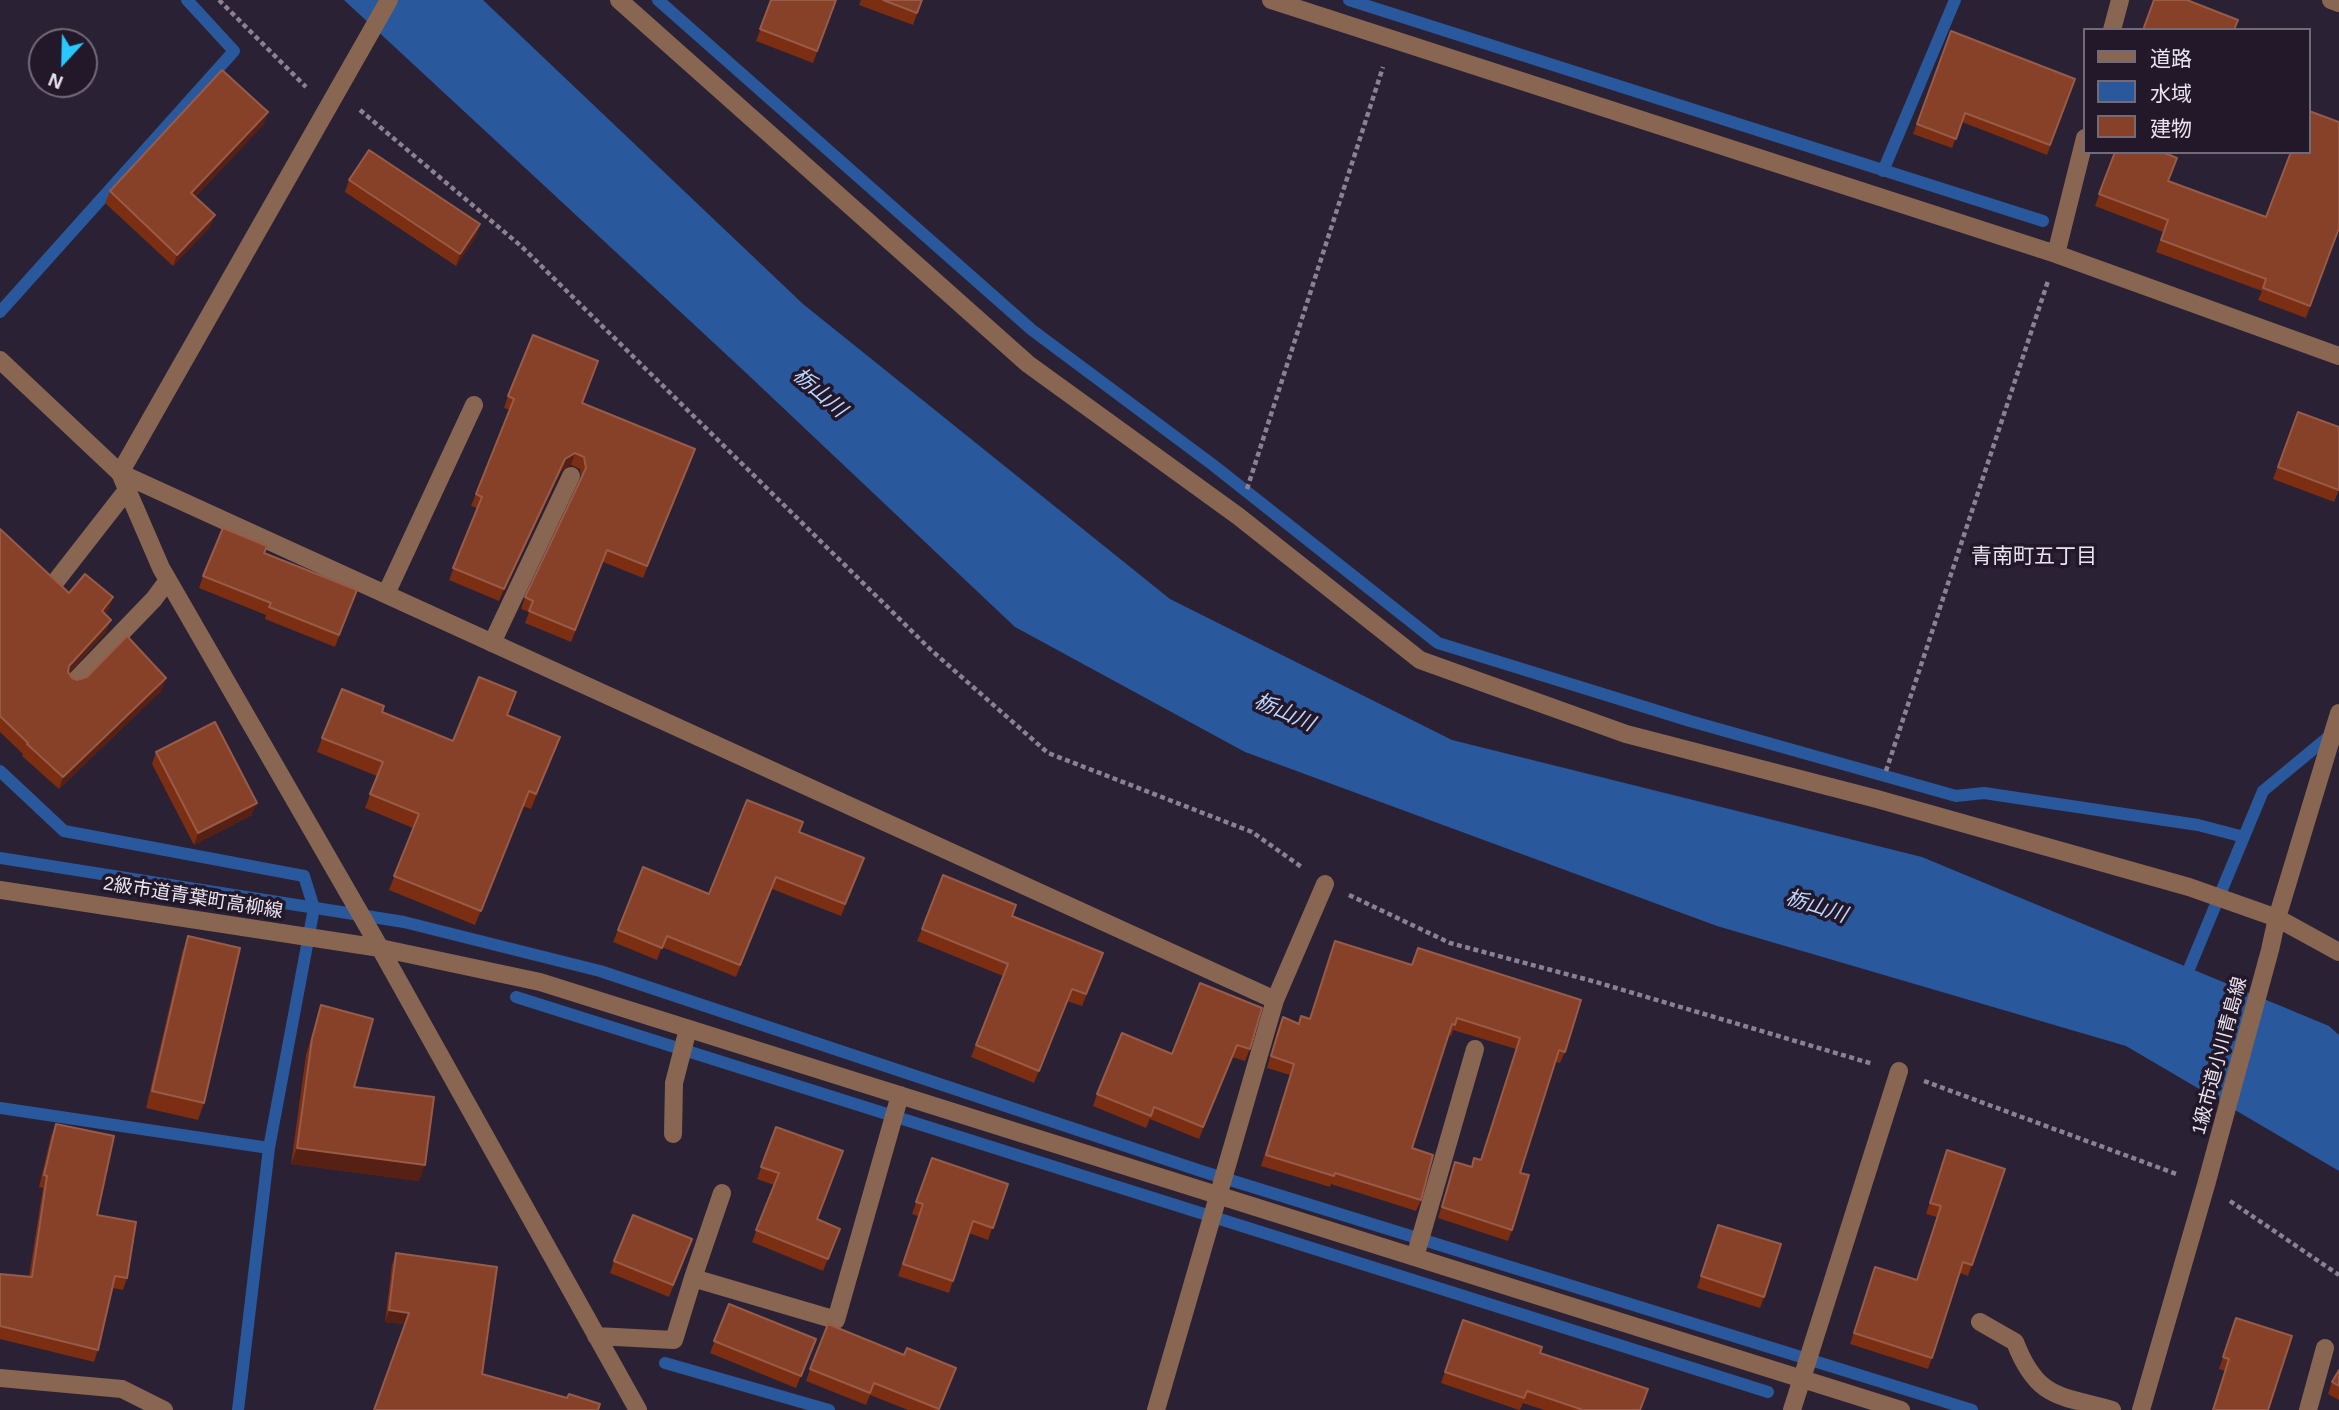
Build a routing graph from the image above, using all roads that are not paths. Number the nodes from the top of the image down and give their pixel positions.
1 (389, 0) edge
2 (619, 0) edge
3 (1271, 0) edge
4 (2120, 0) edge
5 (2331, 0) edge
6 (2339, 4) edge
7 (2113, 28) edge
8 (2084, 142) edge
9 (2056, 254) junction
10 (2339, 356) edge
11 (0, 360) edge
12 (474, 405) dead end
13 (571, 476) edge
14 (123, 482) junction
15 (168, 580) junction
16 (56, 581) edge
17 (386, 594) junction
18 (492, 643) junction
19 (75, 681) edge
20 (2339, 713) edge
21 (1325, 884) road end
22 (0, 890) edge
23 (2277, 918) junction
24 (380, 948) junction
25 (2339, 953) edge
26 (1275, 1000) junction
27 (688, 1029) junction
28 (1475, 1049) dead end
29 (1899, 1071) road end
30 (900, 1095) junction
31 (673, 1134) dead end
32 (722, 1193) dead end
33 (1219, 1197) junction
34 (1415, 1257) junction
35 (693, 1278) junction
36 (1980, 1322) dead end
37 (596, 1336) junction
38 (2325, 1348) dead end
39 (0, 1378) edge
40 (1801, 1379) junction
41 (164, 1410) edge
42 (638, 1410) edge
43 (1156, 1410) edge
44 (1792, 1410) edge
45 (1901, 1410) edge
46 (2112, 1410) edge
47 (2141, 1410) edge
48 (2308, 1410) edge

1 - 14 street
2 - 23 street
3 - 9 street
4 - 7 street
5 - 6 street
8 - 9 street
9 - 10 street
11 - 14 street
12 - 17 street
13 - 18 street
14 - 15 street
14 - 16 street
14 - 17 street
15 - 19 street
15 - 24 street
17 - 18 street
18 - 26 street
20 - 23 street, 1級市道小川青島線
21 - 26 street
22 - 24 street, 2級市道青葉町高柳線
23 - 25 street
23 - 47 street, 1級市道小川青島線
24 - 27 street, 2級市道青葉町高柳線
24 - 37 street
26 - 33 street
27 - 30 street, 2級市道青葉町高柳線
27 - 31 street
28 - 34 street
29 - 40 street
30 - 33 street, 2級市道青葉町高柳線
30 - 35 street
32 - 35 street
33 - 34 street, 2級市道青葉町高柳線
33 - 43 street
34 - 40 street, 2級市道青葉町高柳線
35 - 37 street
36 - 46 street
37 - 42 street
38 - 48 street
39 - 41 street
40 - 44 street
40 - 45 street, 2級市道青葉町高柳線

